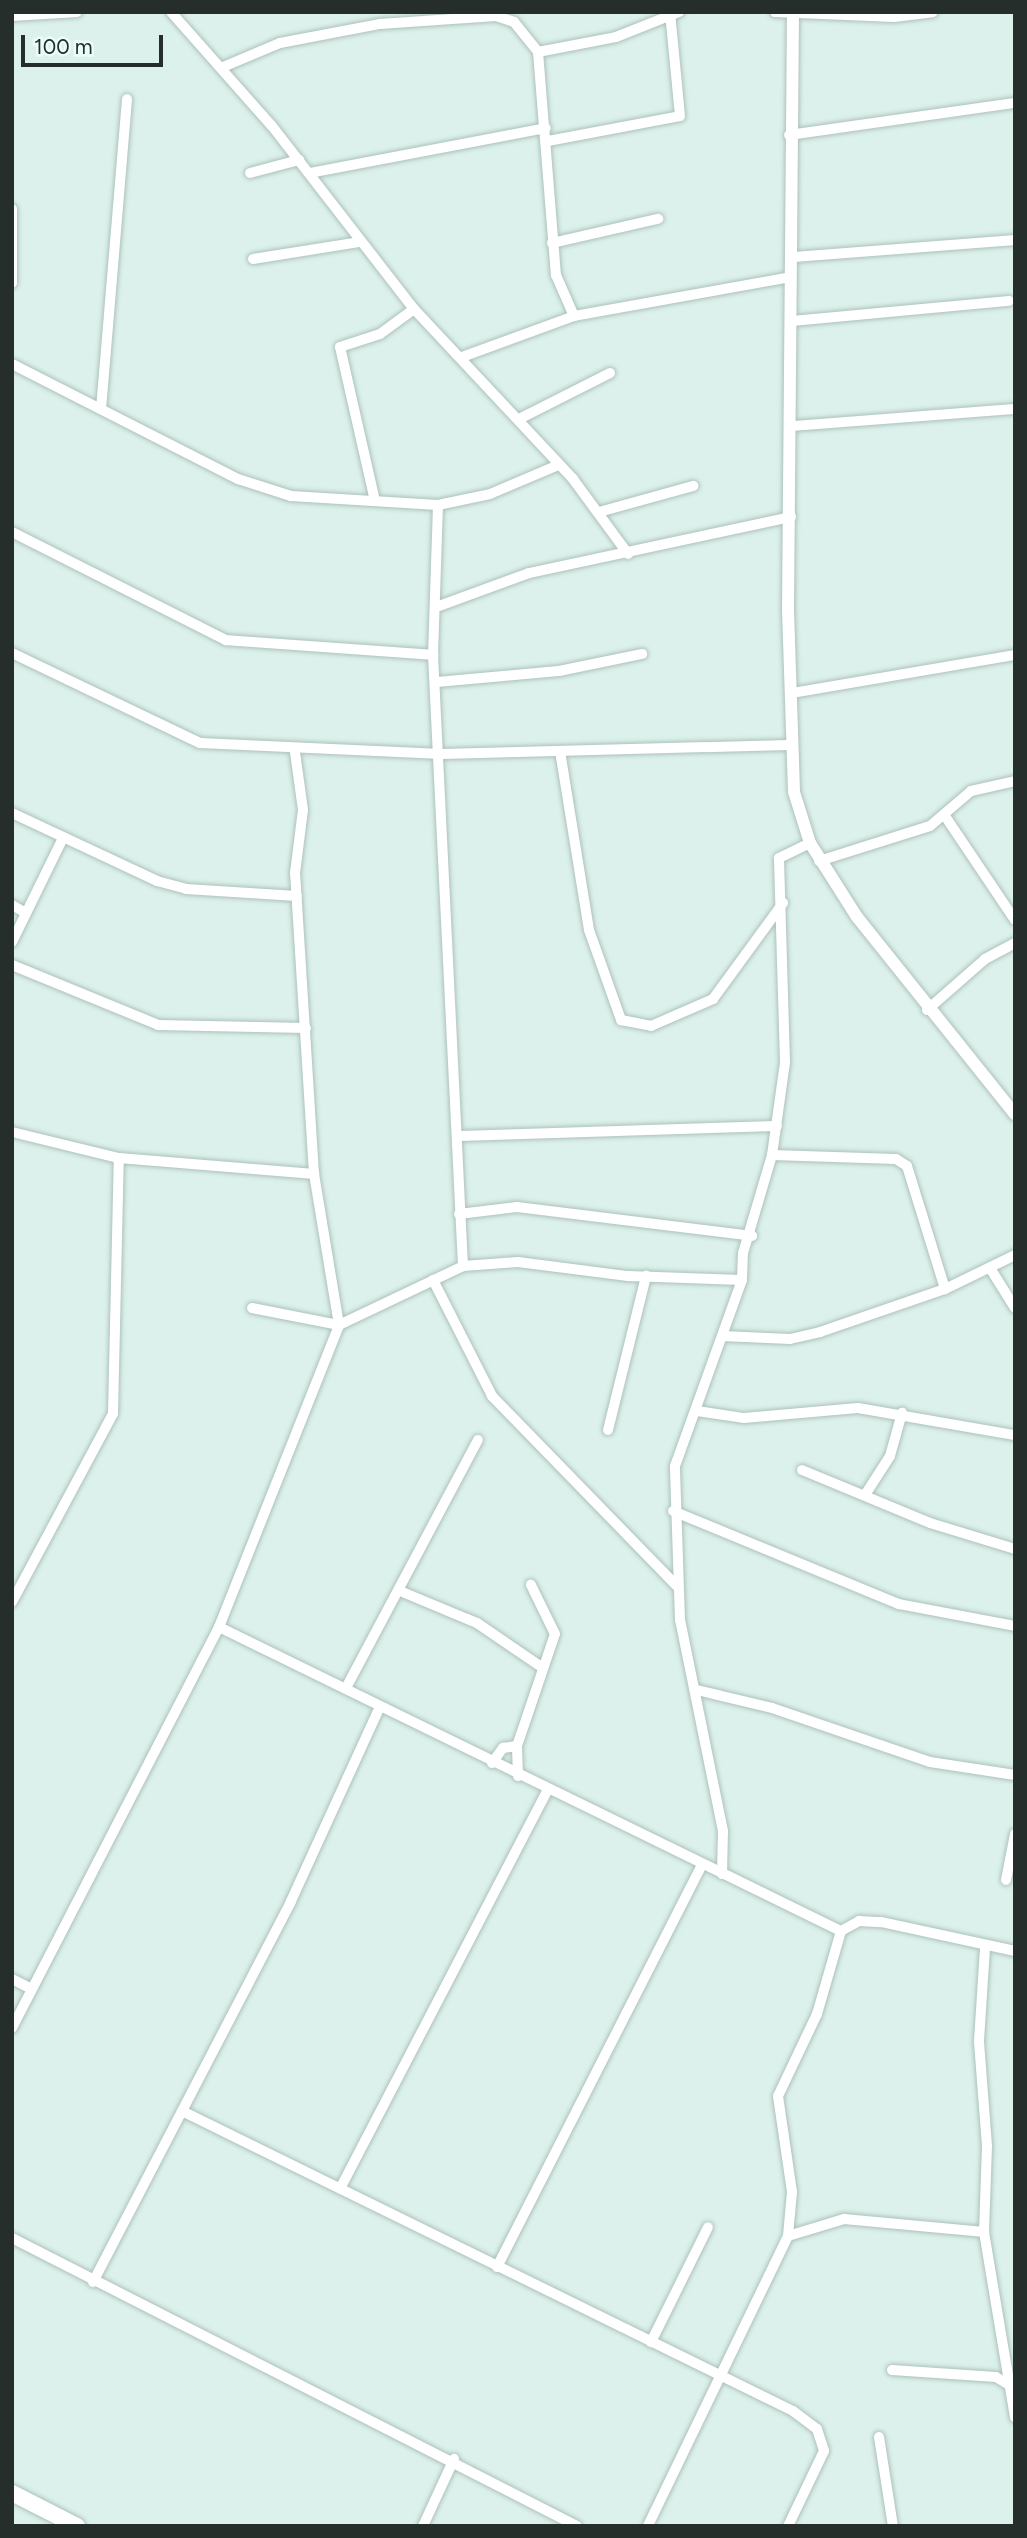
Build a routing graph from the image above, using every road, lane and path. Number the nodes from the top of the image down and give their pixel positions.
1 (76, 12) edge
2 (171, 12) edge
3 (775, 12) edge
4 (933, 12) edge
5 (793, 13) edge
6 (673, 14) edge
7 (12, 16) edge
8 (538, 52) junction
9 (223, 66) junction
10 (127, 99) dead end
11 (1015, 103) edge
12 (546, 128) junction
13 (789, 135) junction
14 (548, 141) junction
15 (299, 160) junction
16 (250, 173) dead end
17 (310, 173) junction
18 (12, 209) edge
19 (658, 219) dead end
20 (1015, 240) edge
21 (359, 242) junction
22 (552, 243) junction
23 (793, 257) junction
24 (253, 259) dead end
25 (790, 277) junction
26 (12, 283) edge
27 (1009, 301) dead end
28 (414, 309) junction
29 (574, 316) junction
30 (792, 321) junction
31 (462, 357) junction
32 (12, 364) edge
33 (610, 373) dead end
34 (101, 409) junction
35 (1015, 409) edge
36 (519, 419) junction
37 (793, 426) junction
38 (556, 466) junction
39 (693, 486) dead end
40 (375, 501) junction
41 (438, 505) junction
42 (599, 512) junction
43 (791, 517) junction
44 (12, 532) edge
45 (628, 554) junction
46 (439, 606) junction
47 (12, 653) edge
48 (642, 654) dead end
49 (433, 655) junction
50 (1015, 655) edge
51 (437, 682) junction
52 (792, 693) junction
53 (789, 745) junction
54 (560, 751) junction
55 (295, 752) junction
56 (442, 754) junction
57 (1015, 781) edge
58 (12, 813) edge
59 (945, 816) junction
60 (63, 838) junction
61 (810, 843) junction
62 (819, 861) junction
63 (297, 896) junction
64 (784, 903) junction
65 (12, 905) edge
66 (26, 913) junction
67 (1015, 920) edge
68 (12, 942) edge
69 (1015, 943) edge
70 (12, 965) edge
71 (926, 1011) junction
72 (306, 1028) junction
73 (1015, 1114) edge
74 (776, 1126) junction
75 (12, 1132) edge
76 (457, 1136) junction
77 (772, 1154) junction
78 (120, 1158) junction
79 (314, 1174) junction
80 (459, 1214) junction
81 (752, 1236) junction
82 (1015, 1255) edge
83 (463, 1266) junction
84 (990, 1268) junction
85 (646, 1276) junction
86 (433, 1280) junction
87 (742, 1280) junction
88 (945, 1289) junction
89 (252, 1308) dead end
90 (1015, 1308) edge
91 (339, 1325) junction
92 (722, 1336) junction
93 (697, 1410) junction
94 (902, 1413) junction
95 (608, 1430) dead end
96 (1015, 1435) edge
97 (478, 1440) dead end
98 (803, 1470) dead end
99 (865, 1495) junction
100 (673, 1511) junction
101 (1015, 1549) edge
102 (531, 1585) dead end
103 (677, 1586) junction
104 (400, 1591) junction
105 (12, 1602) edge
106 (1015, 1626) edge
107 (219, 1627) junction
108 (543, 1668) junction
109 (346, 1688) junction
110 (697, 1690) junction
111 (380, 1707) junction
112 (517, 1746) junction
113 (492, 1763) junction
114 (1015, 1774) edge
115 (517, 1776) junction
116 (548, 1790) junction
117 (1015, 1834) edge
118 (701, 1867) junction
119 (722, 1874) junction
120 (1006, 1880) dead end
121 (841, 1931) junction
122 (985, 1948) junction
123 (1015, 1951) edge
124 (12, 1979) edge
125 (32, 1989) junction
126 (12, 2028) edge
127 (182, 2111) junction
128 (342, 2185) junction
129 (708, 2227) dead end
130 (984, 2232) junction
131 (788, 2236) junction
132 (12, 2238) edge
133 (498, 2267) junction
134 (93, 2282) junction
135 (651, 2342) junction
136 (892, 2370) dead end
137 (716, 2374) junction
138 (1011, 2386) edge
139 (1015, 2417) edge
140 (879, 2437) dead end
141 (454, 2459) junction
142 (12, 2493) edge
143 (77, 2526) edge
144 (423, 2526) edge
145 (577, 2526) edge
146 (648, 2526) edge
147 (788, 2526) edge
148 (893, 2526) edge

1 - 7 street
2 - 9 street
3 - 5 street
4 - 5 street
5 - 13 street
6 - 8 street
6 - 14 street
8 - 9 street
8 - 12 street
9 - 15 street
10 - 34 street
11 - 13 street
12 - 14 street
12 - 17 street
13 - 23 street
14 - 22 street
15 - 16 street
15 - 17 street
17 - 21 street
18 - 26 street
19 - 22 street
20 - 23 street
21 - 24 street
21 - 28 street
22 - 29 street
23 - 25 street
25 - 29 street
25 - 30 street
27 - 30 street
28 - 31 street
28 - 40 street
29 - 31 street
30 - 37 street
31 - 36 street
32 - 34 street
33 - 36 street
34 - 40 street
35 - 37 street
36 - 38 street
37 - 43 street
38 - 41 street
38 - 42 street
39 - 42 street
40 - 41 street
41 - 46 street
42 - 45 street
43 - 45 street
43 - 52 street
44 - 49 street
45 - 46 street
46 - 49 street
47 - 55 street
48 - 51 street
49 - 51 street
50 - 52 street
51 - 56 street
52 - 53 street
53 - 54 street
53 - 61 street
54 - 56 street
54 - 64 street
55 - 56 street
55 - 63 street
56 - 76 street
57 - 59 street
58 - 60 street
59 - 62 street
59 - 67 street
60 - 63 street
60 - 66 street
61 - 62 street
61 - 64 street
62 - 71 street
63 - 72 street
64 - 74 street
65 - 66 street
66 - 68 street
69 - 71 street
70 - 72 street
71 - 73 street
72 - 79 street
74 - 76 street
74 - 77 street
75 - 78 street
76 - 80 street
77 - 81 street
77 - 88 street
78 - 79 street
78 - 105 street
79 - 91 street
80 - 81 street
80 - 83 street
81 - 87 street
82 - 84 street
83 - 85 street
83 - 86 street
84 - 88 street
84 - 90 street
85 - 87 street
85 - 95 street
86 - 91 street
86 - 103 street
87 - 92 street
88 - 92 street
89 - 91 street
91 - 107 street
92 - 93 street
93 - 94 street
93 - 100 street
94 - 96 street
94 - 99 street
97 - 104 street
98 - 99 street
99 - 101 street
100 - 103 street
100 - 106 street
102 - 108 street
103 - 110 street
104 - 108 street
104 - 109 street
107 - 109 street
107 - 125 street
108 - 112 street
109 - 111 street
110 - 114 street
110 - 119 street
111 - 113 street
111 - 127 street
112 - 113 street
112 - 115 street
113 - 115 street
115 - 116 street
116 - 118 street
116 - 128 street
117 - 120 street
118 - 119 street
118 - 133 street
119 - 121 street
121 - 122 street
121 - 131 street
122 - 123 street
122 - 130 street
124 - 125 street
125 - 126 street
127 - 128 street
127 - 134 street
128 - 133 street
129 - 135 street
130 - 131 street
130 - 138 street
131 - 137 street
132 - 134 street
133 - 135 street
134 - 141 street
135 - 137 street
136 - 138 street
137 - 146 street
137 - 147 street
138 - 139 street
140 - 148 street
141 - 144 street
141 - 145 street
142 - 143 main road

